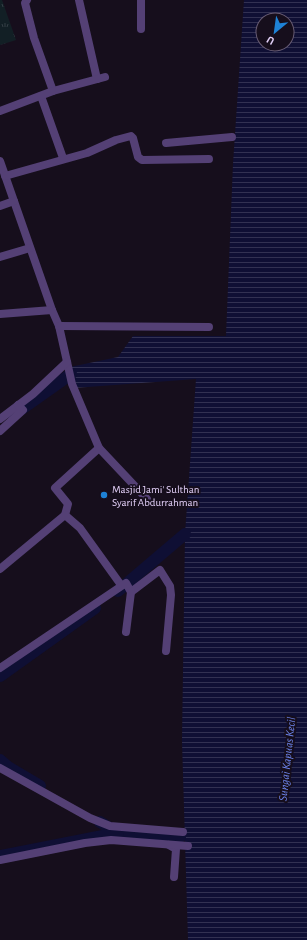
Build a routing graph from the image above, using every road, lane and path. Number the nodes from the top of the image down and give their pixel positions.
1 (27, 0) edge
2 (79, 0) edge
3 (141, 0) edge
4 (141, 29) dead end
5 (105, 77) dead end
6 (97, 79) junction
7 (53, 90) junction
8 (42, 96) junction
9 (0, 112) edge
10 (232, 137) dead end
11 (166, 142) dead end
12 (63, 158) junction
13 (209, 159) dead end
14 (0, 161) edge
15 (5, 176) junction
16 (14, 201) junction
17 (0, 206) edge
18 (30, 248) junction
19 (0, 257) edge
20 (52, 310) junction
21 (0, 314) edge
22 (59, 326) junction
23 (209, 327) dead end
24 (68, 364) junction
25 (18, 405) junction
26 (0, 419) edge
27 (0, 431) edge
28 (99, 448) junction
29 (147, 499) dead end
30 (65, 515) junction
31 (0, 569) edge
32 (127, 587) junction
33 (126, 632) dead end
34 (166, 651) dead end
35 (0, 668) edge
36 (0, 768) edge
37 (183, 832) dead end
38 (168, 844) junction
39 (188, 846) dead end
40 (0, 860) edge
41 (174, 877) dead end

1 - 7 street
2 - 6 street
3 - 4 street
5 - 6 street
6 - 7 street
7 - 8 street
8 - 9 street
8 - 12 street
10 - 11 street
12 - 13 street
12 - 15 street
14 - 15 street
15 - 16 street
16 - 17 street
16 - 18 street
18 - 19 street
18 - 20 street
20 - 21 street
20 - 22 street
22 - 23 street
22 - 24 street
24 - 25 street
24 - 28 street
25 - 26 street
25 - 27 street
28 - 29 street
28 - 30 street
30 - 31 street
30 - 32 street
32 - 33 street
32 - 34 street
32 - 35 street
36 - 37 street
38 - 39 street
38 - 40 street
38 - 41 street

